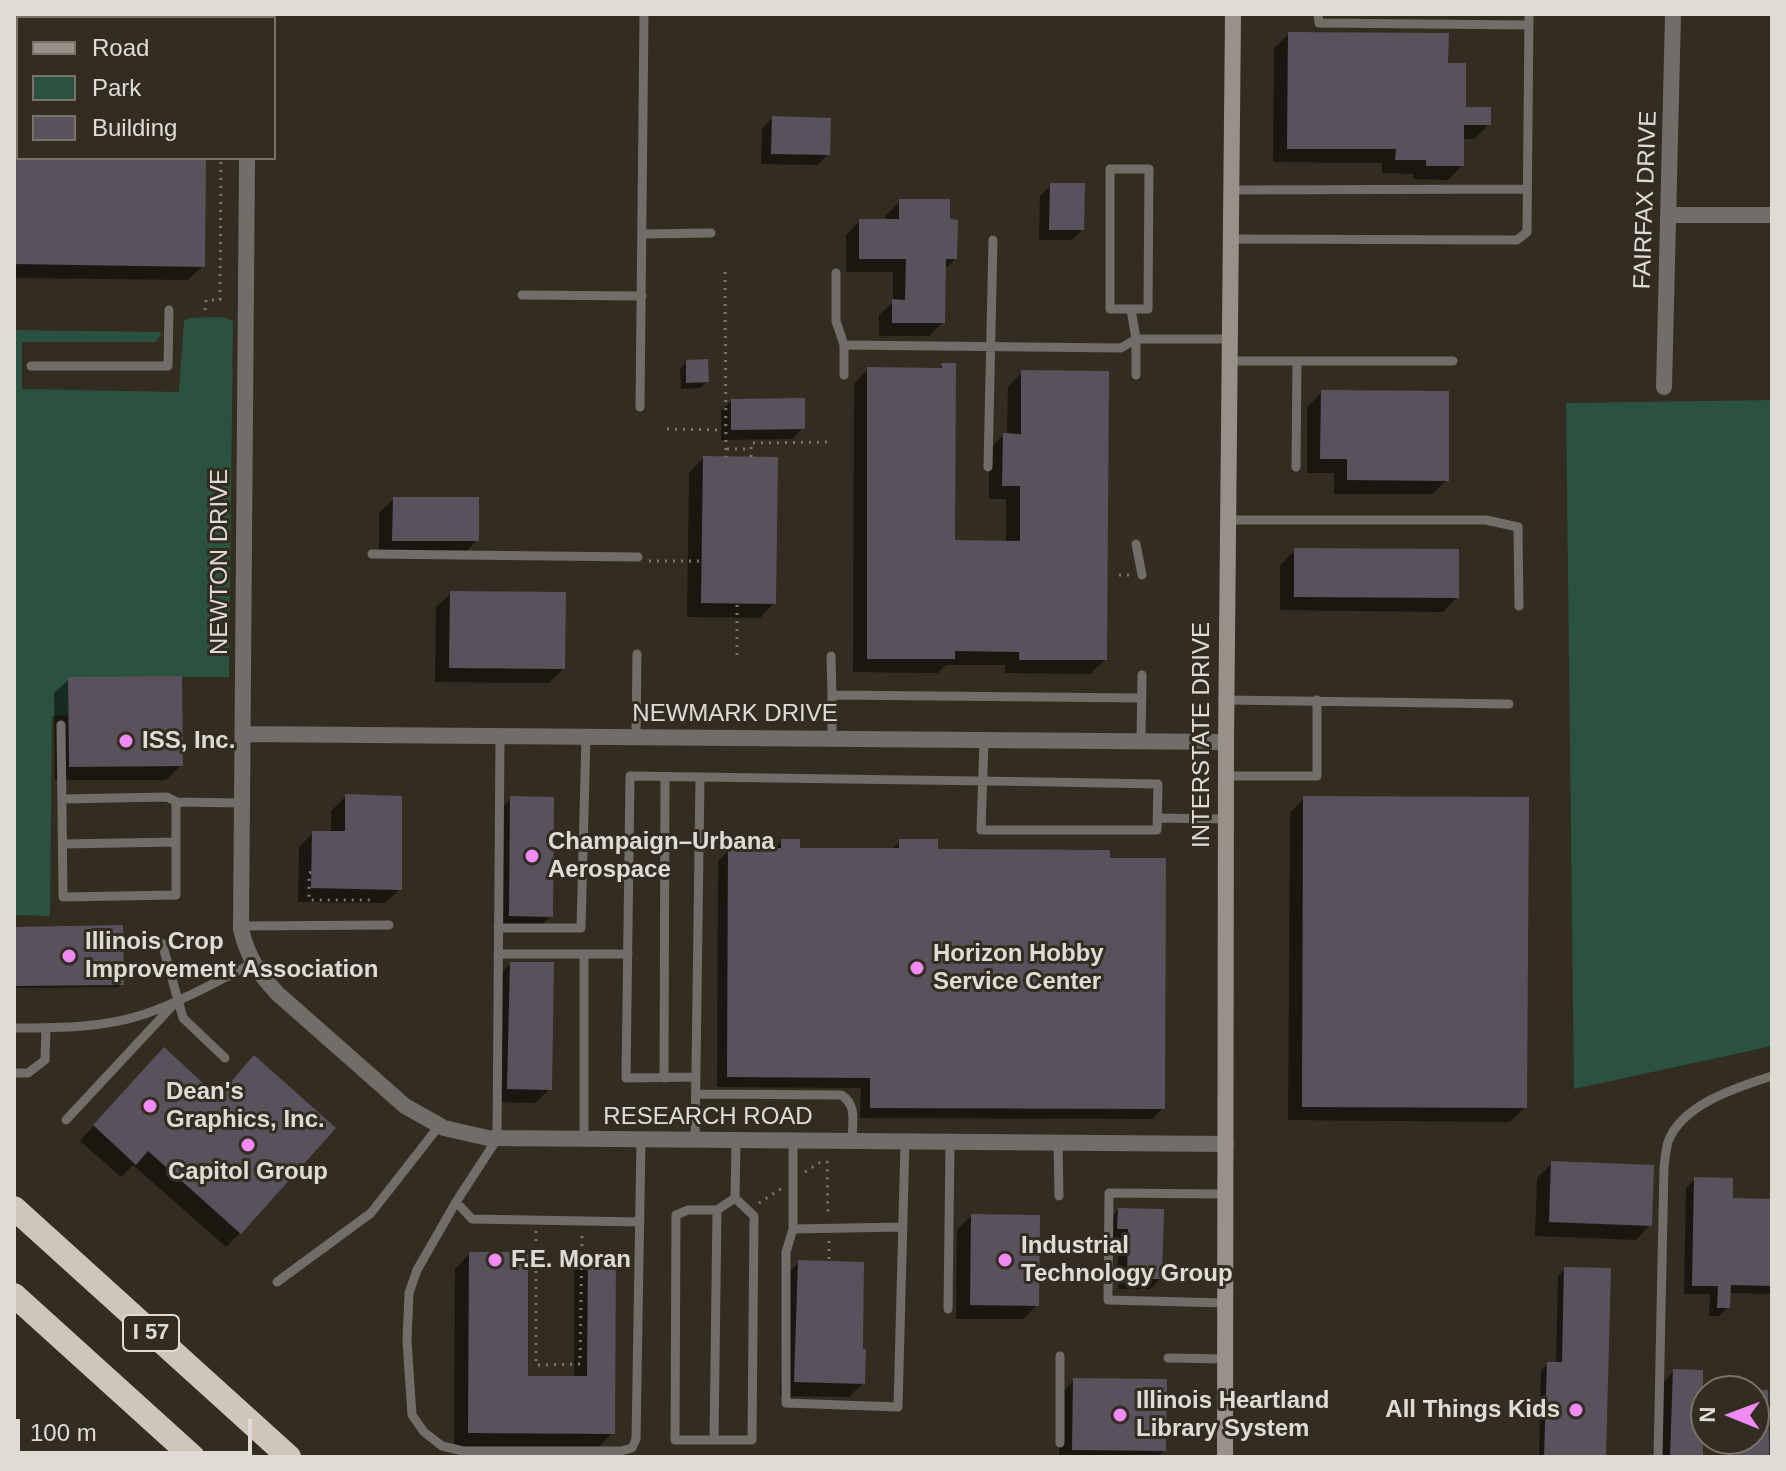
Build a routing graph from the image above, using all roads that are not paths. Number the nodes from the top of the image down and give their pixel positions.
1 (644, 14) edge
2 (1233, 14) edge
3 (1318, 14) edge
4 (1529, 14) edge
5 (1673, 14) edge
6 (1529, 25) junction
7 (247, 160) edge
8 (1527, 189) junction
9 (1232, 190) junction
10 (1670, 215) junction
11 (1772, 215) edge
12 (711, 233) dead end
13 (643, 234) junction
14 (1231, 239) junction
15 (993, 240) dead end
16 (836, 273) dead end
17 (522, 295) dead end
18 (642, 296) junction
19 (1131, 309) junction
20 (169, 310) dead end
21 (1136, 339) junction
22 (1230, 339) junction
23 (844, 345) junction
24 (990, 347) junction
25 (1230, 361) junction
26 (1297, 361) junction
27 (1453, 361) dead end
28 (31, 366) dead end
29 (844, 375) dead end
30 (1136, 375) dead end
31 (1664, 387) dead end
32 (640, 407) dead end
33 (988, 467) dead end
34 (1296, 467) dead end
35 (1228, 520) junction
36 (1136, 544) dead end
37 (372, 554) dead end
38 (638, 558) road end
39 (1142, 575) dead end
40 (1519, 606) dead end
41 (637, 654) dead end
42 (831, 656) dead end
43 (1142, 675) dead end
44 (832, 695) junction
45 (1142, 698) junction
46 (1227, 700) junction
47 (1317, 700) junction
48 (1509, 704) dead end
49 (61, 725) dead end
50 (243, 734) junction
51 (500, 737) junction
52 (586, 737) junction
53 (636, 737) junction
54 (832, 739) junction
55 (984, 740) junction
56 (1141, 741) junction
57 (1226, 742) junction
58 (1226, 776) junction
59 (665, 777) junction
60 (700, 777) junction
61 (983, 781) junction
62 (62, 799) junction
63 (177, 802) junction
64 (242, 803) junction
65 (1157, 818) junction
66 (1226, 819) junction
67 (176, 842) junction
68 (63, 844) junction
69 (389, 925) dead end
70 (242, 926) junction
71 (498, 928) junction
72 (162, 943) dead end
73 (498, 954) junction
74 (584, 954) junction
75 (628, 954) junction
76 (253, 963) junction
77 (177, 1000) junction
78 (14, 1028) edge
79 (46, 1028) junction
80 (225, 1058) dead end
81 (14, 1073) edge
82 (1772, 1076) edge
83 (696, 1077) junction
84 (664, 1078) junction
85 (696, 1094) junction
86 (66, 1120) dead end
87 (439, 1126) junction
88 (497, 1139) junction
89 (584, 1140) junction
90 (641, 1140) junction
91 (695, 1141) junction
92 (736, 1141) junction
93 (793, 1141) junction
94 (852, 1142) junction
95 (905, 1142) junction
96 (950, 1143) junction
97 (1058, 1143) junction
98 (1226, 1144) junction
99 (1226, 1194) junction
100 (1059, 1196) dead end
101 (735, 1198) junction
102 (456, 1202) junction
103 (14, 1208) edge
104 (717, 1210) junction
105 (640, 1222) junction
106 (903, 1227) junction
107 (793, 1229) junction
108 (277, 1282) dead end
109 (14, 1295) edge
110 (1225, 1303) junction
111 (948, 1309) dead end
112 (1060, 1356) dead end
113 (1168, 1358) dead end
114 (1225, 1359) junction
115 (714, 1440) junction
116 (1060, 1443) dead end
117 (193, 1457) edge
118 (289, 1457) edge
119 (1225, 1457) edge
120 (1658, 1457) edge

1 - 13 lane
2 - 9 main road, INTERSTATE DRIVE
3 - 6 lane
4 - 6 lane
5 - 10 street, FAIRFAX DRIVE
6 - 8 lane
7 - 50 street, NEWTON DRIVE
8 - 9 lane
8 - 14 lane
9 - 14 main road, INTERSTATE DRIVE
10 - 11 street
10 - 31 street, FAIRFAX DRIVE
12 - 13 lane
13 - 18 lane
14 - 22 main road, INTERSTATE DRIVE
15 - 24 lane
16 - 23 lane
17 - 18 lane
18 - 32 lane
19 - 19 lane
19 - 21 lane
20 - 28 lane
21 - 22 lane
21 - 24 lane
21 - 30 lane
22 - 25 main road, INTERSTATE DRIVE
23 - 24 lane
23 - 29 lane
24 - 33 lane
25 - 26 lane
25 - 35 main road, INTERSTATE DRIVE
26 - 27 lane
26 - 34 lane
35 - 40 lane
35 - 46 main road, INTERSTATE DRIVE
36 - 39 lane
37 - 38 lane
41 - 53 lane
42 - 44 lane
43 - 45 lane
44 - 45 lane
44 - 54 lane
45 - 56 lane
46 - 47 lane
46 - 57 main road, INTERSTATE DRIVE
47 - 48 lane
47 - 58 lane
49 - 62 lane
50 - 51 street, NEWMARK DRIVE
50 - 64 street, NEWTON DRIVE
51 - 52 street, NEWMARK DRIVE
51 - 71 lane
52 - 53 street, NEWMARK DRIVE
52 - 71 lane
53 - 54 street, NEWMARK DRIVE
54 - 55 street, NEWMARK DRIVE
55 - 56 street, NEWMARK DRIVE
55 - 61 lane
56 - 57 street, NEWMARK DRIVE
57 - 58 main road, INTERSTATE DRIVE
58 - 66 main road, INTERSTATE DRIVE
59 - 60 lane
59 - 75 lane
59 - 84 lane
60 - 61 lane
60 - 83 lane
61 - 65 lane
61 - 65 lane
62 - 63 lane
62 - 68 lane
63 - 64 lane
63 - 67 lane
64 - 70 street, NEWTON DRIVE
65 - 66 lane
66 - 98 main road, INTERSTATE DRIVE
67 - 68 lane
67 - 68 lane
69 - 70 lane
70 - 76 street, NEWTON DRIVE
71 - 73 lane
72 - 77 lane
73 - 74 lane
73 - 88 lane
74 - 75 lane
74 - 89 lane
75 - 84 lane
76 - 77 lane
76 - 87 street, RESEARCH ROAD
77 - 79 lane
77 - 80 lane
77 - 86 lane
78 - 79 lane
79 - 81 lane
82 - 120 lane
83 - 84 lane
83 - 85 lane
85 - 91 lane
85 - 94 lane
87 - 88 street, RESEARCH ROAD
87 - 108 lane
88 - 89 street, RESEARCH ROAD
88 - 102 lane
89 - 90 street, RESEARCH ROAD
90 - 91 street, RESEARCH ROAD
90 - 105 lane
91 - 92 street, RESEARCH ROAD
92 - 93 street, RESEARCH ROAD
92 - 101 lane
93 - 94 street, RESEARCH ROAD
93 - 107 lane
94 - 95 street, RESEARCH ROAD
95 - 96 street, RESEARCH ROAD
95 - 106 lane
96 - 97 street, RESEARCH ROAD
96 - 111 lane
97 - 98 street, RESEARCH ROAD
97 - 100 lane
98 - 99 main road, INTERSTATE DRIVE
99 - 110 main road, INTERSTATE DRIVE
99 - 110 lane
101 - 104 lane
101 - 115 lane
102 - 105 lane
102 - 105 lane
103 - 118 highway, I 57
104 - 115 lane
104 - 115 lane
106 - 107 lane
106 - 107 lane
109 - 117 highway, I 57
110 - 114 main road, INTERSTATE DRIVE
112 - 116 lane
113 - 114 lane
114 - 119 main road, INTERSTATE DRIVE

